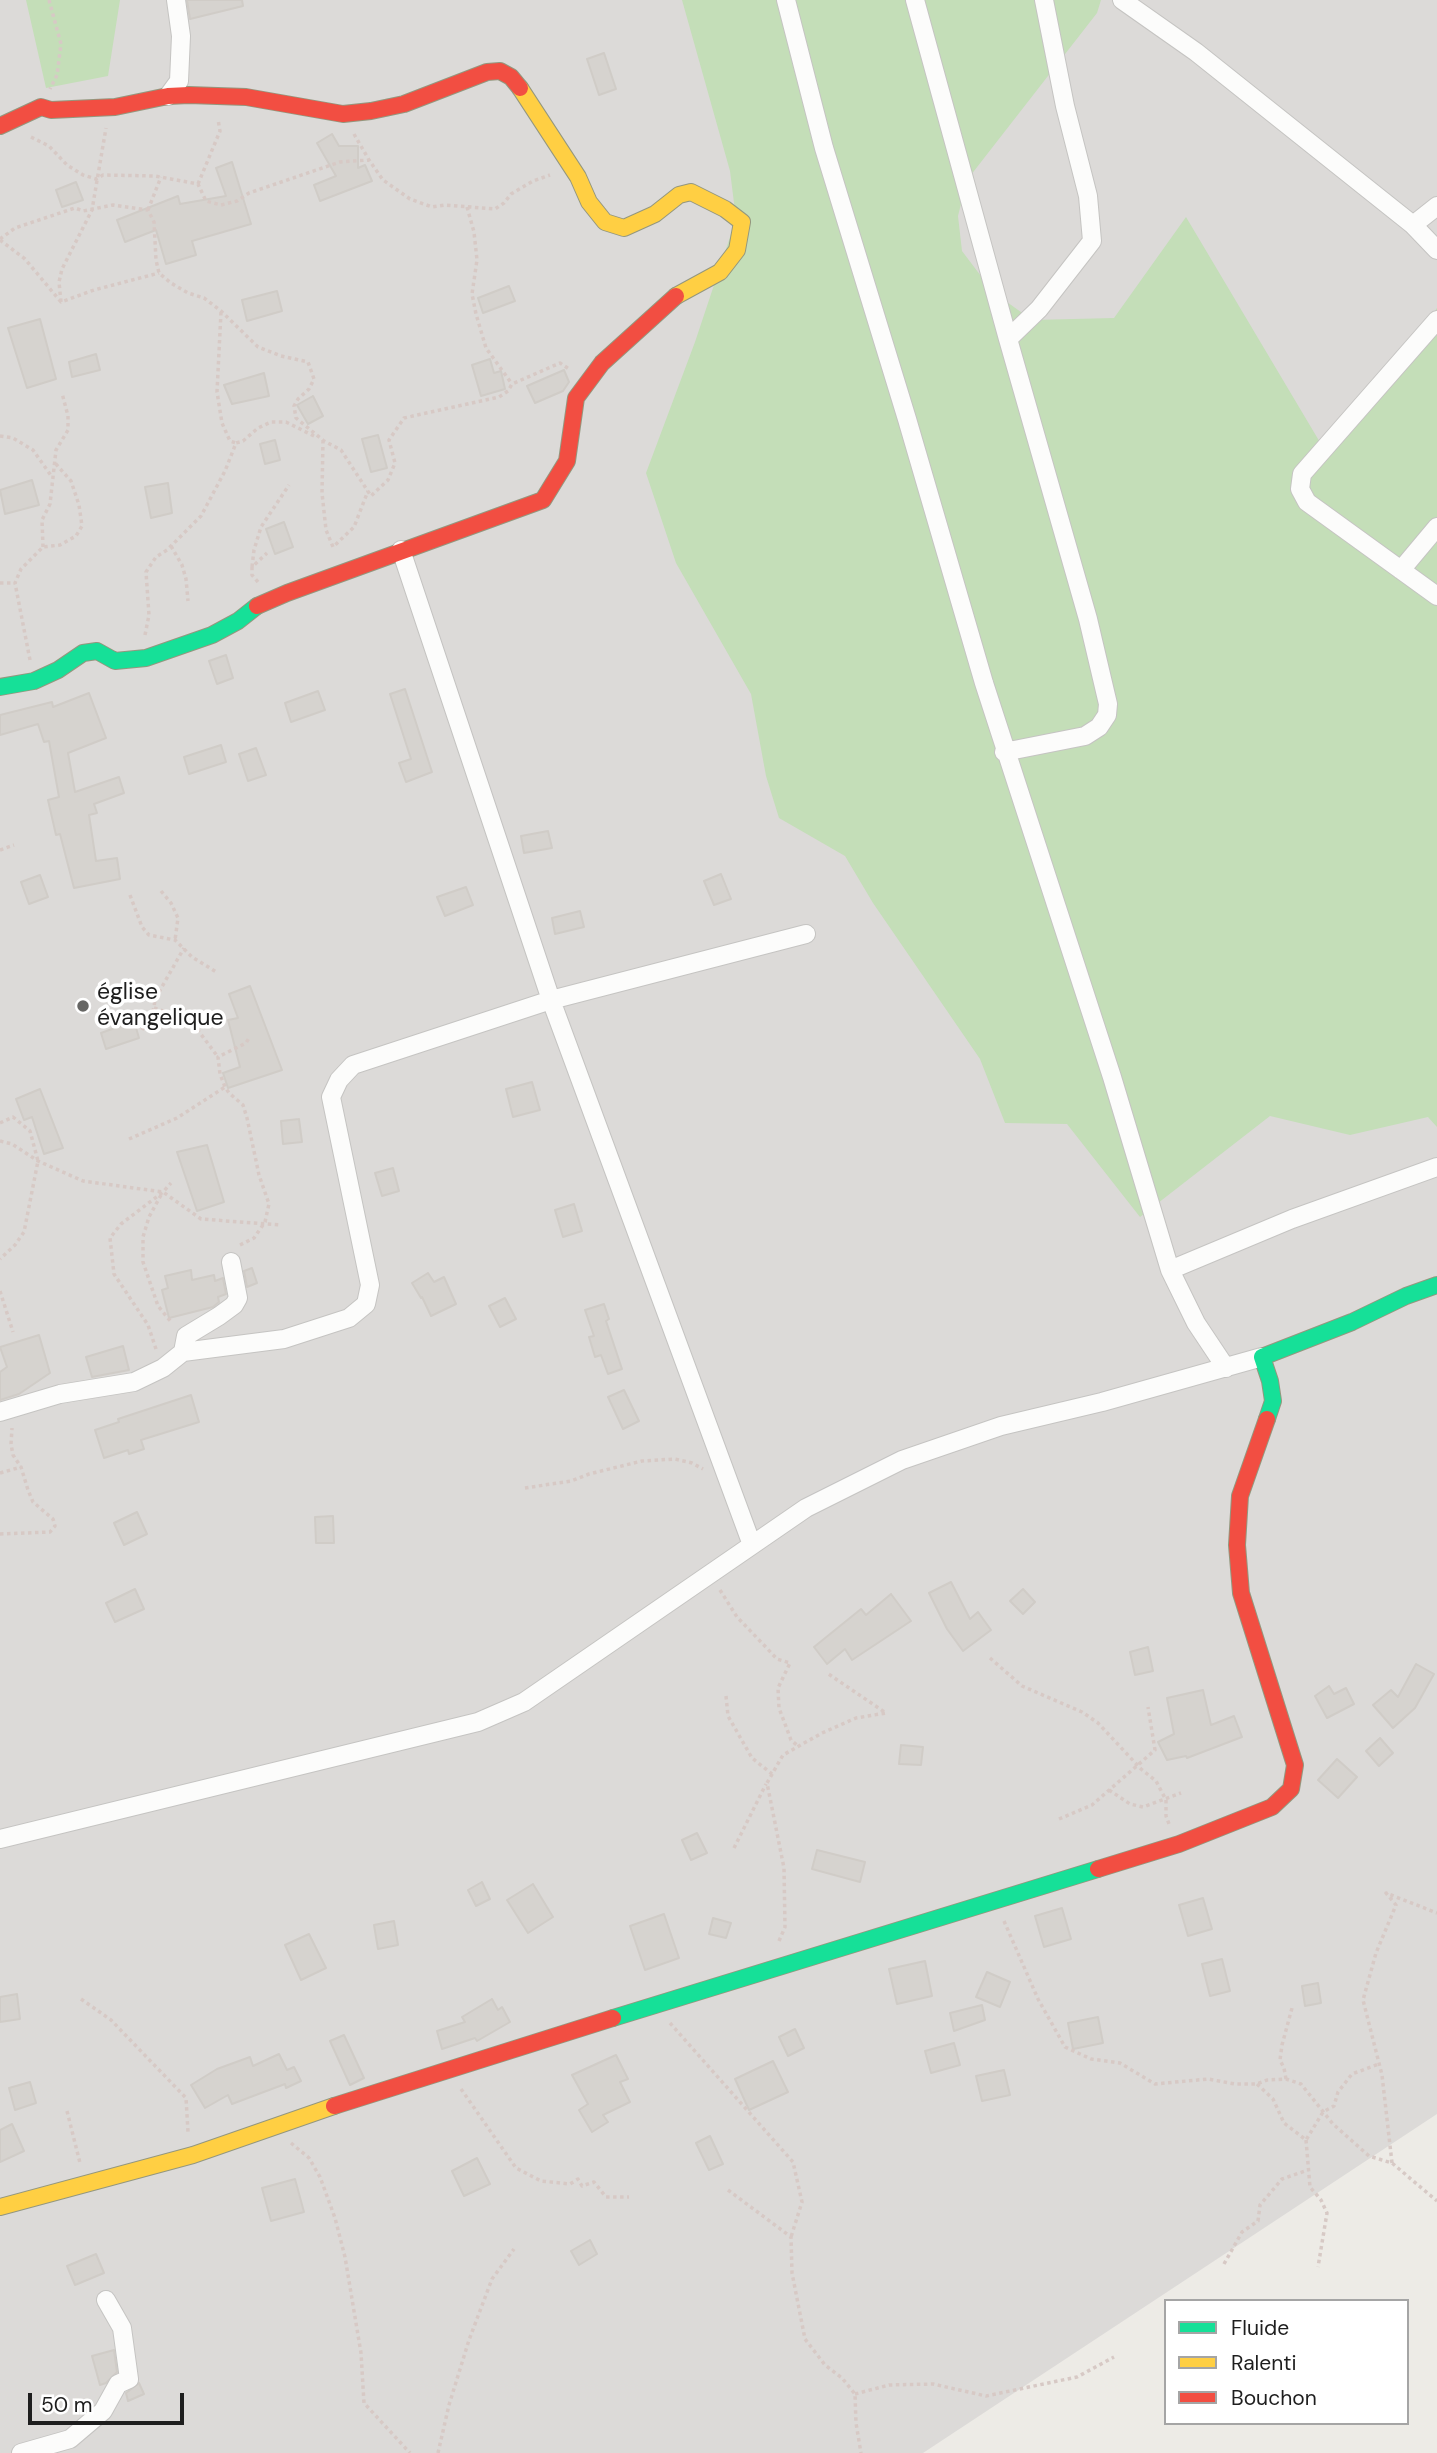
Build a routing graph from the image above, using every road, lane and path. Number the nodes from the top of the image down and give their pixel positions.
1 (48, 0) edge
2 (176, 0) edge
3 (786, 0) edge
4 (915, 0) edge
5 (1044, 0) edge
6 (1122, 0) edge
7 (167, 96) junction
8 (211, 97) junction
9 (41, 107) junction
10 (115, 107) junction
11 (0, 126) edge
12 (22, 133) dead end
13 (571, 168) junction
14 (161, 177) junction
15 (96, 179) junction
16 (198, 184) junction
17 (1437, 206) edge
18 (467, 207) junction
19 (92, 210) junction
20 (148, 210) junction
21 (1413, 225) junction
22 (0, 240) edge
23 (1437, 250) edge
24 (159, 273) junction
25 (61, 302) junction
26 (221, 311) junction
27 (1437, 320) edge
28 (1008, 339) junction
29 (512, 384) junction
30 (584, 387) junction
31 (62, 393) dead end
32 (0, 436) edge
33 (324, 441) junction
34 (236, 443) junction
35 (55, 463) junction
36 (53, 478) junction
37 (289, 485) dead end
38 (368, 491) junction
39 (1437, 527) edge
40 (171, 546) junction
41 (43, 548) junction
42 (401, 550) junction
43 (267, 553) dead end
44 (252, 567) junction
45 (1401, 570) junction
46 (0, 583) edge
47 (15, 583) junction
48 (1437, 596) edge
49 (188, 601) dead end
50 (263, 604) junction
51 (146, 658) junction
52 (34, 681) junction
53 (0, 687) edge
54 (1004, 752) junction
55 (14, 845) dead end
56 (0, 850) edge
57 (161, 891) dead end
58 (130, 895) dead end
59 (806, 933) dead end
60 (175, 940) junction
61 (184, 948) junction
62 (218, 973) dead end
63 (551, 1000) junction
64 (154, 1008) junction
65 (142, 1030) dead end
66 (249, 1038) dead end
67 (218, 1057) junction
68 (225, 1087) junction
69 (0, 1123) edge
70 (129, 1139) dead end
71 (0, 1142) edge
72 (38, 1161) junction
73 (1437, 1167) edge
74 (171, 1183) dead end
75 (163, 1192) junction
76 (265, 1222) junction
77 (280, 1225) dead end
78 (0, 1259) edge
79 (231, 1262) joint
80 (1170, 1270) junction
81 (1437, 1285) edge
82 (0, 1291) edge
83 (13, 1332) dead end
84 (185, 1344) junction
85 (1262, 1357) junction
86 (163, 1368) junction
87 (1226, 1368) junction
88 (7, 1410) edge
89 (21, 1467) junction
90 (0, 1473) edge
91 (525, 1488) dead end
92 (731, 1489) junction
93 (0, 1534) edge
94 (751, 1545) junction
95 (710, 1573) junction
96 (990, 1658) dead end
97 (827, 1673) dead end
98 (726, 1696) dead end
99 (1148, 1707) dead end
100 (798, 1746) junction
101 (1138, 1764) junction
102 (772, 1774) junction
103 (767, 1783) junction
104 (1109, 1790) junction
105 (1181, 1793) dead end
106 (1167, 1800) junction
107 (1059, 1819) dead end
108 (0, 1839) edge
109 (1180, 1844) junction
110 (734, 1848) dead end
111 (994, 1900) junction
112 (1437, 1913) edge
113 (768, 1969) junction
114 (81, 1999) dead end
115 (654, 2005) junction
116 (1292, 2008) dead end
117 (1379, 2064) junction
118 (447, 2070) junction
119 (1286, 2079) junction
120 (1257, 2084) junction
121 (66, 2111) dead end
122 (1323, 2112) junction
123 (268, 2130) junction
124 (1306, 2140) junction
125 (193, 2155) junction
126 (1392, 2163) junction
127 (1308, 2170) junction
128 (86, 2185) junction
129 (728, 2190) dead end
130 (629, 2197) dead end
131 (1437, 2202) edge
132 (0, 2207) edge
133 (790, 2237) junction
134 (514, 2249) dead end
135 (1224, 2264) dead end
136 (1318, 2267) dead end
137 (106, 2300) dead end
138 (1114, 2357) dead end
139 (855, 2394) junction
140 (21, 2453) edge
141 (410, 2453) edge
142 (438, 2453) edge
143 (861, 2453) edge

1 - 9 path
2 - 7 street
3 - 54 street
4 - 28 street
5 - 28 street
6 - 21 street
7 - 8 street
7 - 10 street
8 - 13 street
8 - 16 path
9 - 10 street
9 - 11 street
10 - 15 path
12 - 15 path
13 - 18 path
13 - 30 street
14 - 15 path
14 - 16 path
14 - 20 path
15 - 19 path
16 - 18 path
17 - 21 street
18 - 29 path
19 - 20 path
19 - 22 path
19 - 25 path
20 - 24 path
21 - 23 street
22 - 25 path
24 - 25 path
24 - 26 path
26 - 33 path
26 - 34 path
27 - 45 street
28 - 54 street
29 - 30 path
29 - 38 path
30 - 42 street
31 - 35 path
32 - 36 path
33 - 34 path
33 - 38 path
33 - 38 path
34 - 40 path
35 - 36 path
35 - 41 path
36 - 41 path
37 - 44 path
39 - 45 street
40 - 49 path
40 - 51 path
41 - 47 path
42 - 50 street
42 - 63 street
43 - 44 path
44 - 50 path
45 - 48 street
46 - 47 path
47 - 52 path
50 - 51 street
51 - 52 street
52 - 53 street
54 - 80 street
55 - 56 path
57 - 60 path
58 - 60 path
59 - 63 street
60 - 61 path
61 - 62 path
61 - 64 path
63 - 84 street
63 - 92 street
64 - 65 path
64 - 67 path
66 - 67 path
67 - 68 path
68 - 70 path
68 - 76 path
69 - 72 path
71 - 72 path
72 - 75 path
72 - 78 path
73 - 80 street
74 - 75 path
75 - 76 path
75 - 84 path
75 - 86 path
76 - 77 path
76 - 79 path
79 - 84 street
80 - 87 street
81 - 85 street
82 - 83 path
84 - 86 street
85 - 87 street
85 - 109 street
86 - 88 street
87 - 94 street
88 - 89 path
89 - 90 path
89 - 93 path
91 - 92 path
92 - 94 street
94 - 95 street
95 - 100 path
95 - 108 street
96 - 101 path
97 - 100 path
98 - 102 path
99 - 101 path
100 - 102 path
101 - 104 path
101 - 106 path
102 - 103 path
103 - 110 path
103 - 113 path
104 - 106 path
104 - 107 path
105 - 106 path
106 - 109 path
109 - 111 street
111 - 113 street
111 - 120 path
112 - 117 path
113 - 115 street
114 - 125 path
115 - 118 street
115 - 133 path
116 - 119 path
117 - 122 path
117 - 126 path
118 - 123 street
118 - 130 path
119 - 120 path
119 - 122 path
120 - 124 path
121 - 128 path
122 - 124 path
122 - 126 path
123 - 125 street
123 - 141 path
124 - 127 path
125 - 128 street
126 - 131 path
127 - 135 path
127 - 136 path
128 - 132 street
129 - 133 path
133 - 139 path
134 - 142 path
137 - 140 street
138 - 139 path
139 - 143 path

